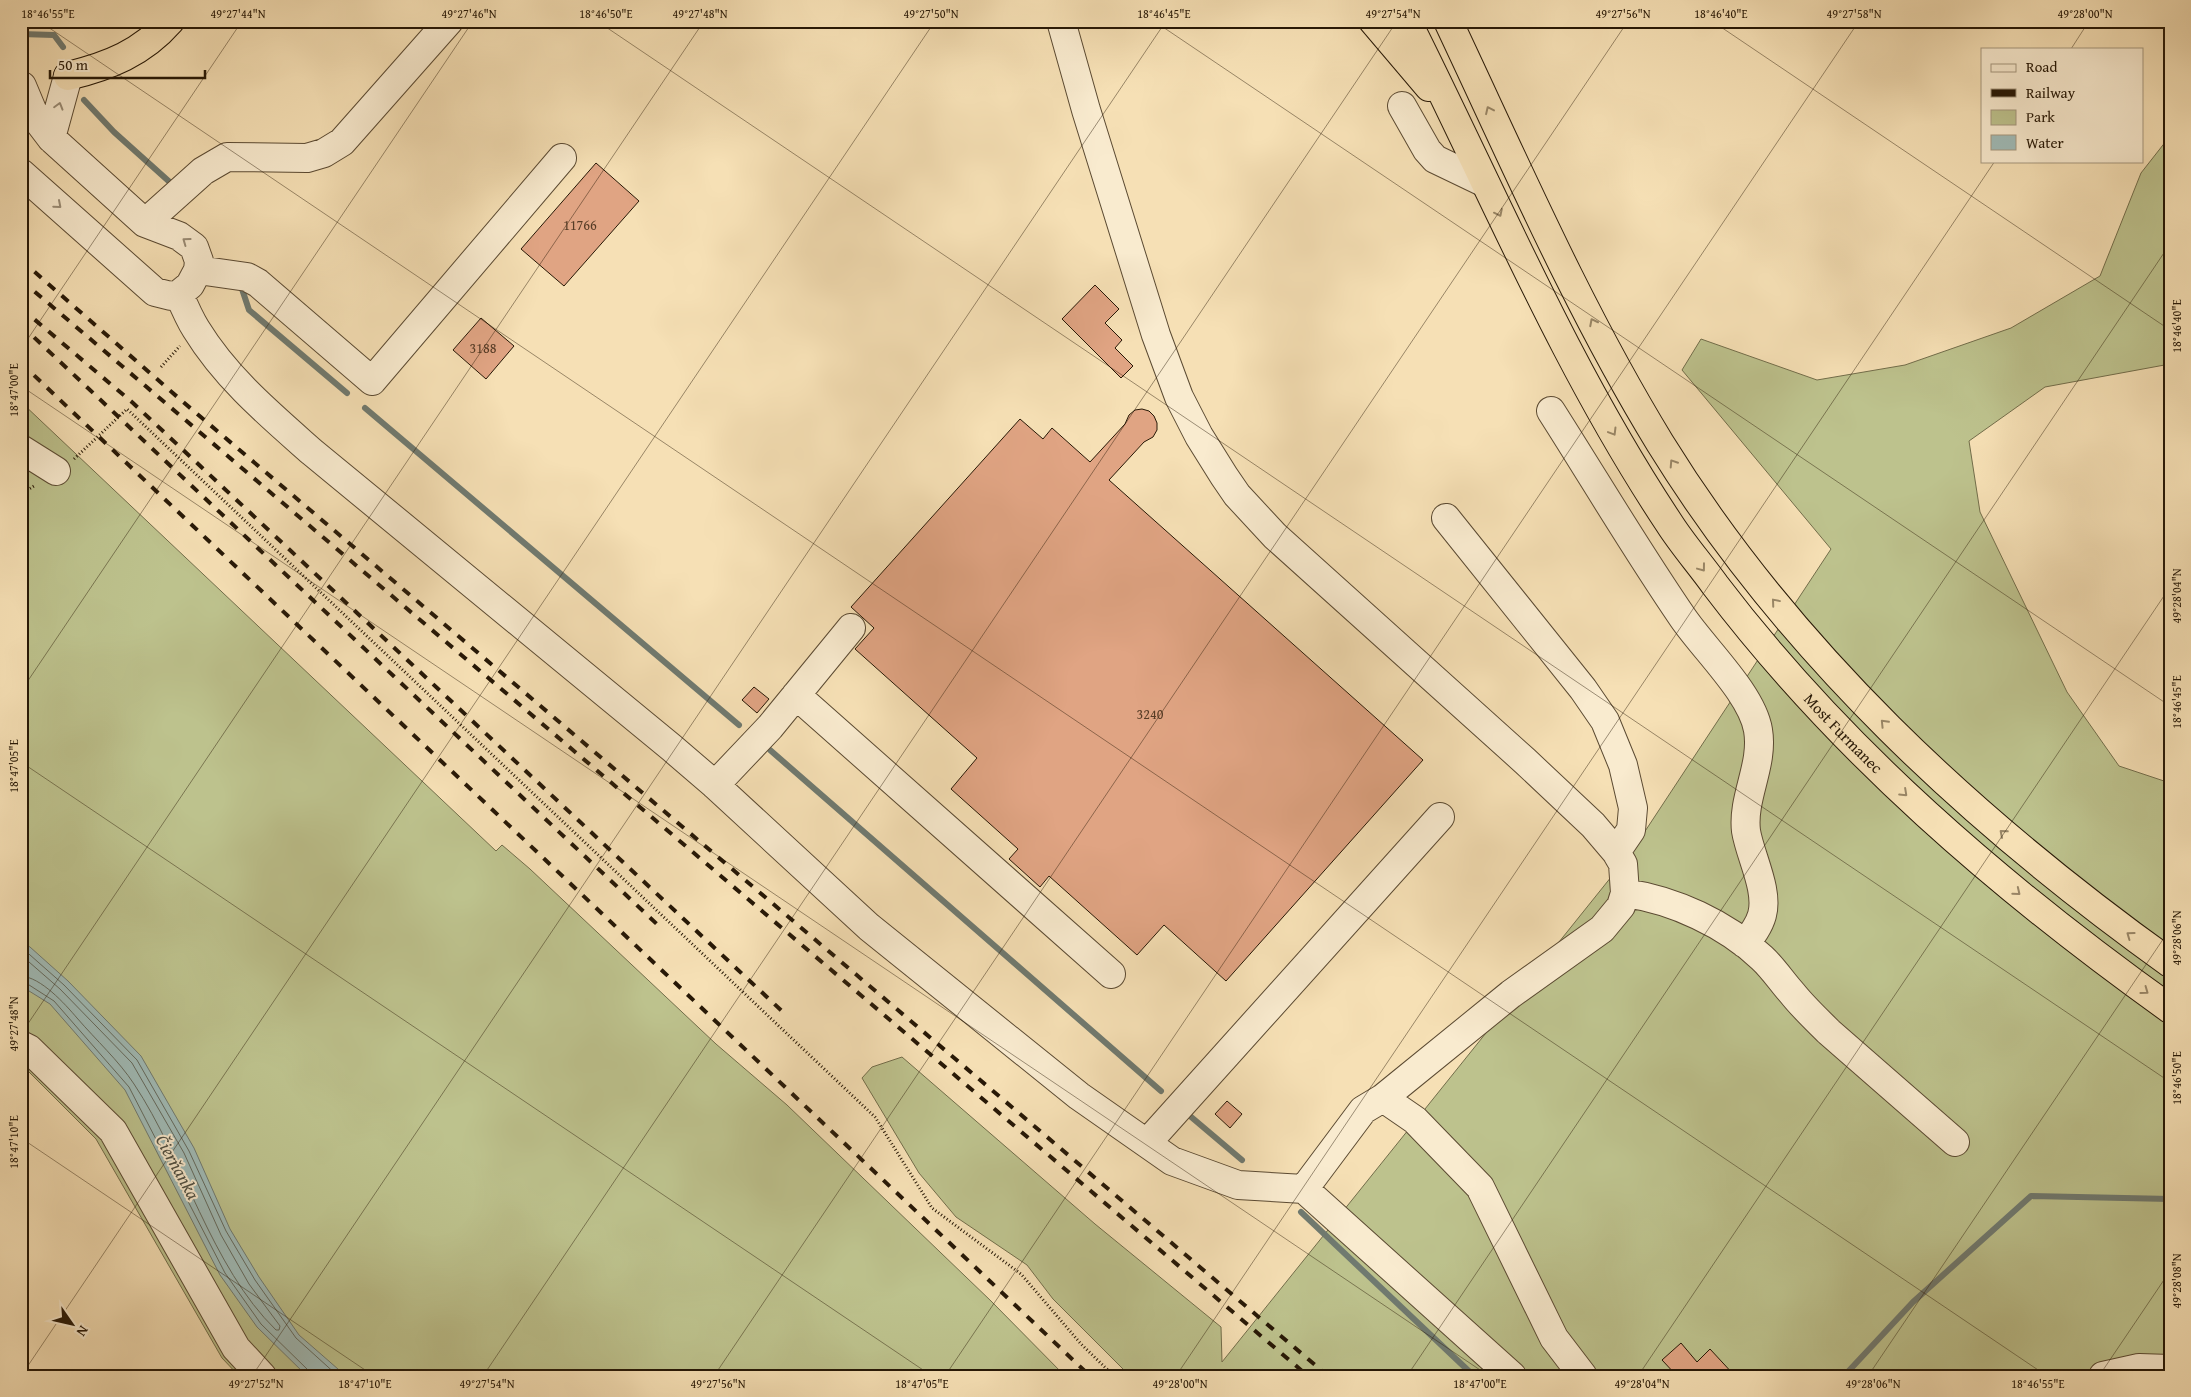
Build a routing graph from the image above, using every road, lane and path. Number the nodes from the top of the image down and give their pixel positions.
1 (142, 21) edge
2 (170, 21) edge
3 (449, 21) edge
4 (1061, 21) edge
5 (1373, 21) edge
6 (1407, 21) edge
7 (1448, 21) edge
8 (68, 76) junction
9 (22, 86) edge
10 (1402, 106) dead end
11 (1457, 121) junction
12 (52, 138) junction
13 (562, 158) dead end
14 (21, 173) edge
15 (1485, 183) junction
16 (145, 223) junction
17 (198, 270) junction
18 (179, 294) junction
19 (1551, 411) dead end
20 (21, 449) edge
21 (64, 466) joint
22 (1446, 518) dead end
23 (852, 628) dead end
24 (796, 694) junction
25 (715, 785) junction
26 (1440, 817) dead end
27 (1616, 852) junction
28 (1625, 893) junction
29 (1745, 944) junction
30 (2170, 963) edge
31 (1111, 974) dead end
32 (2170, 1009) edge
33 (21, 1045) edge
34 (1383, 1098) junction
35 (1955, 1142) dead end
36 (1147, 1143) junction
37 (1304, 1189) junction
38 (2170, 1369) edge
39 (262, 1376) edge
40 (1114, 1376) edge
41 (1512, 1376) edge
42 (1583, 1376) edge
43 (2103, 1376) edge

1 - 8 highway
2 - 8 highway
3 - 16 street
4 - 27 street
5 - 11 highway
6 - 11 highway
30 -> 7 highway
8 - 9 street
12 -> 8 street
9 - 12 street
10 - 15 street
11 - 15 highway, Most Furmanec
12 - 16 street
13 - 17 street
14 -> 18 street
15 -> 32 highway, Most Furmanec
17 -> 16 street
17 - 18 street
18 - 25 street
19 - 29 street
20 - 21 street
21 - 40 path
22 - 27 street
23 - 24 street
24 - 25 street
24 - 31 street
25 - 36 street
26 - 36 street
27 - 28 street
28 - 29 street
28 - 34 street
29 - 35 street
33 - 39 street
34 - 37 street
34 - 42 street
36 - 37 street
37 - 41 street
38 - 43 street

